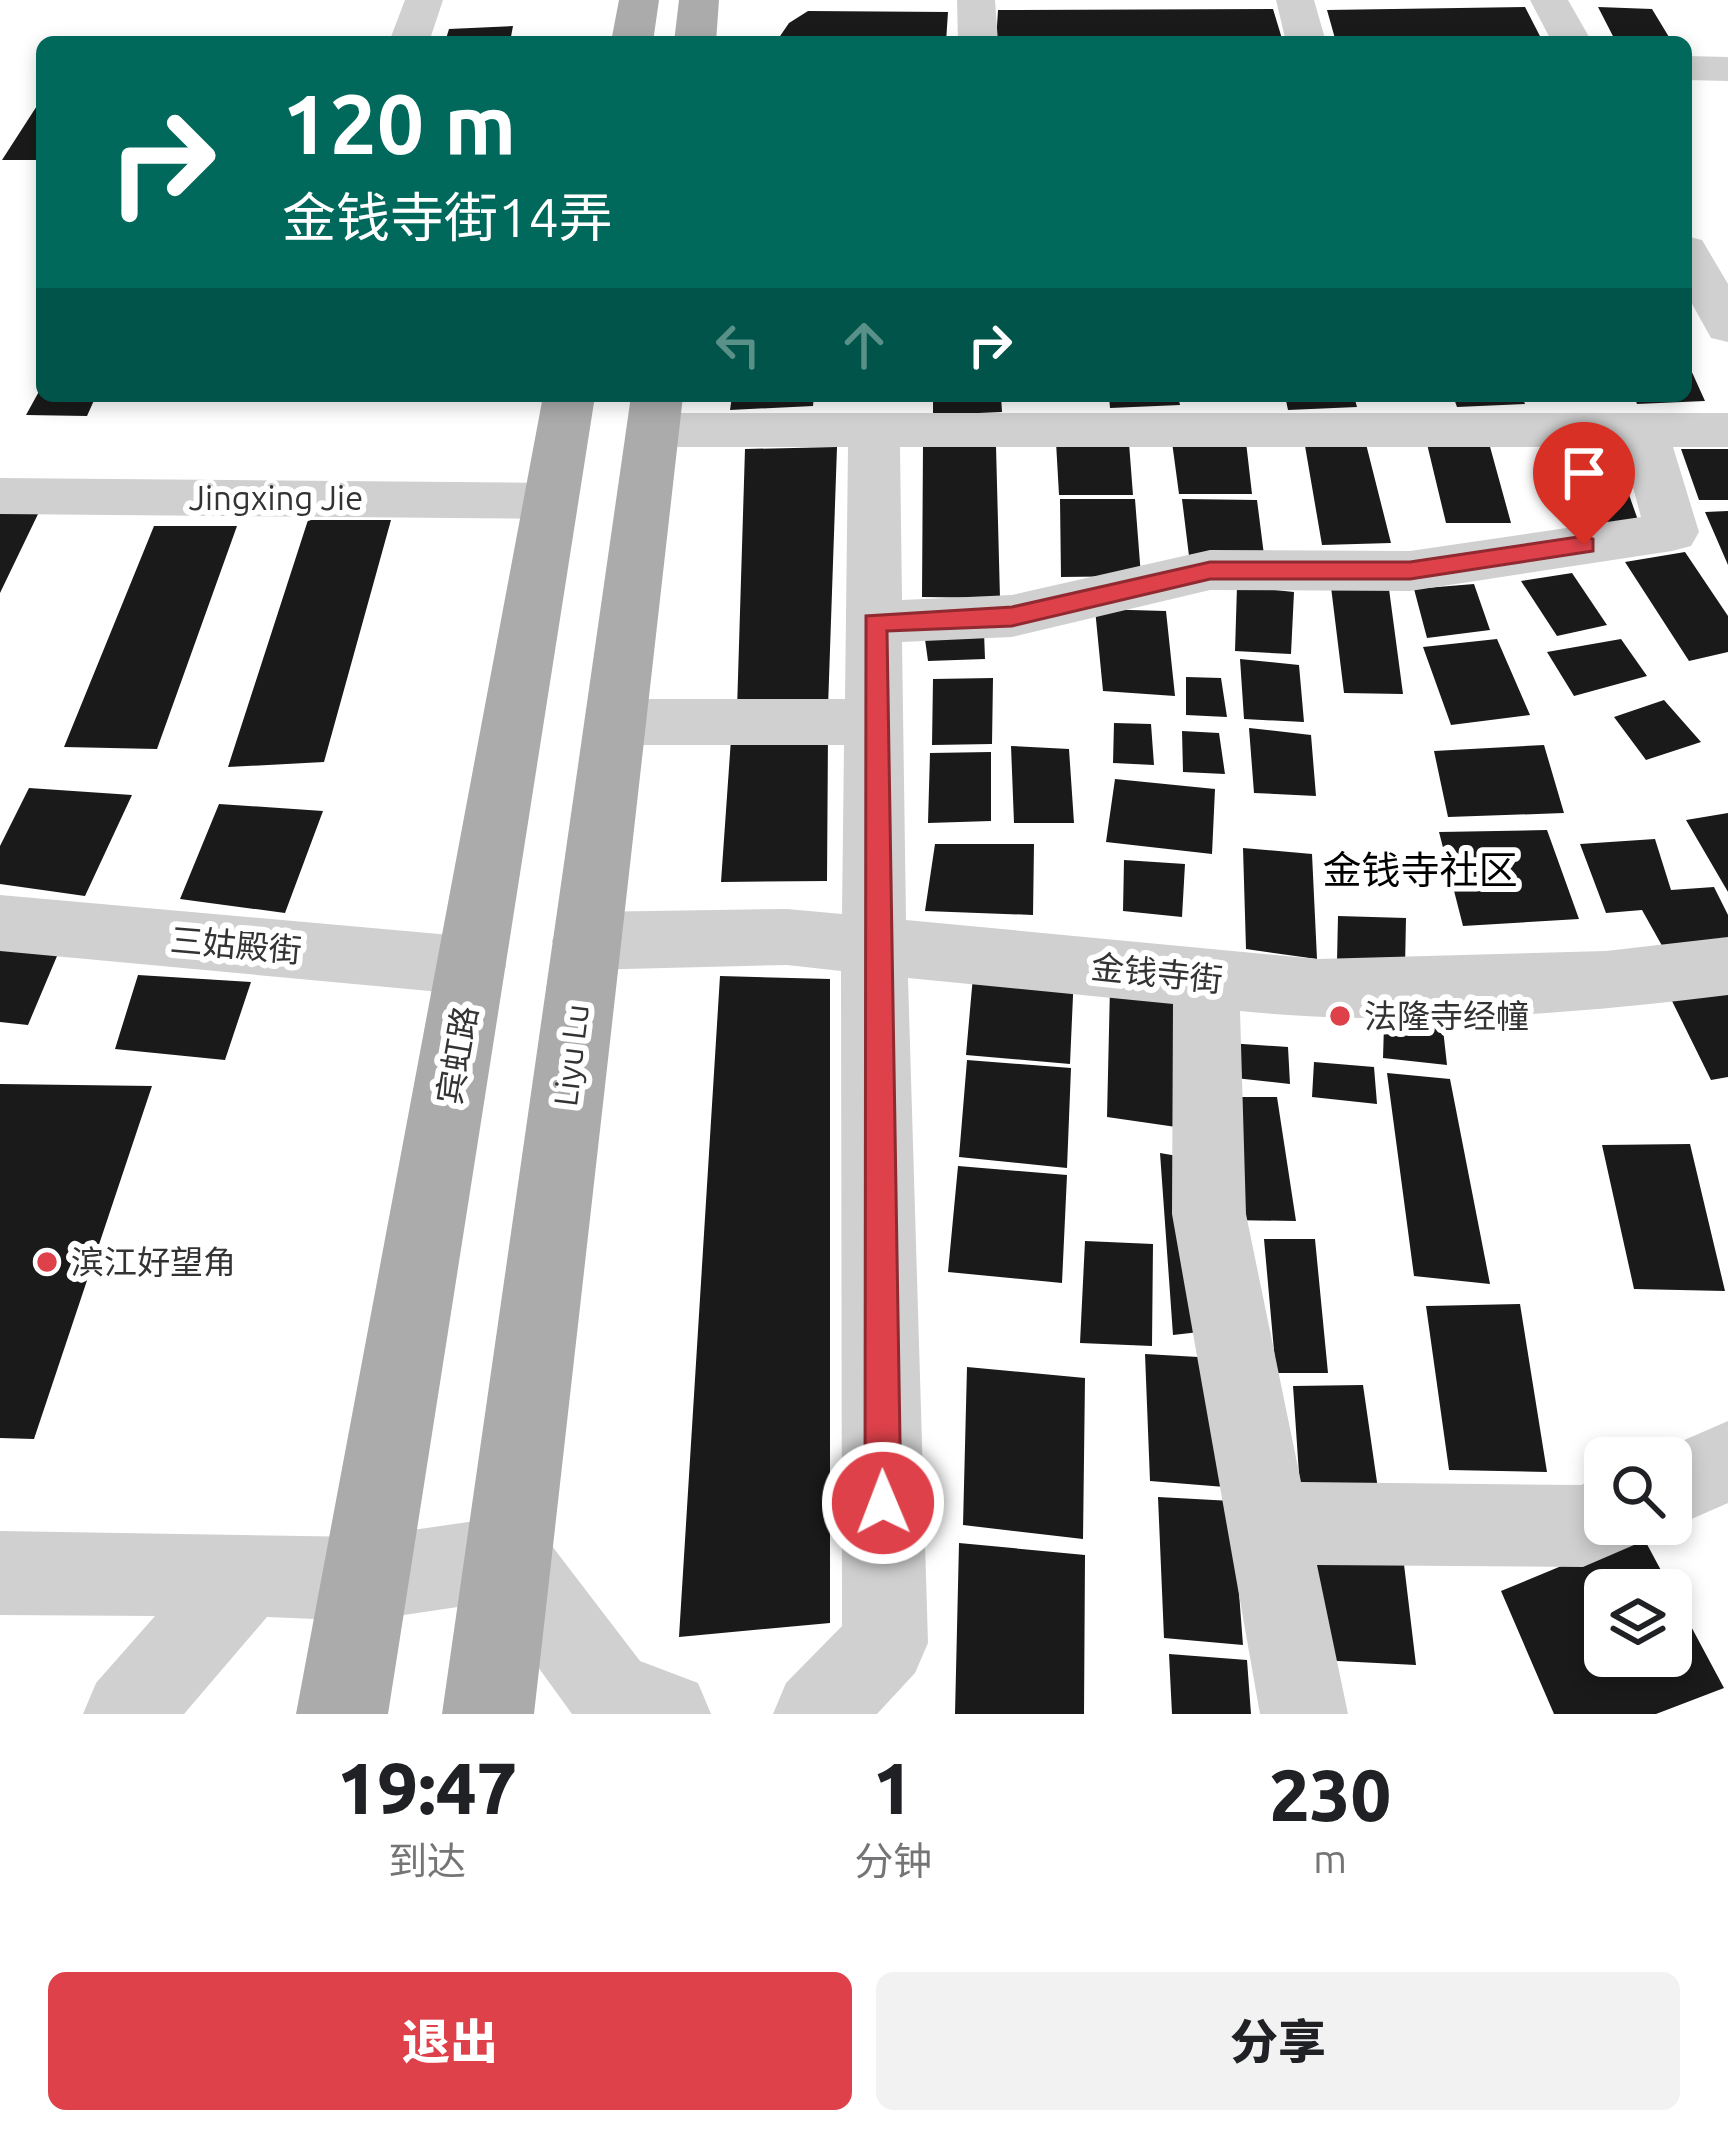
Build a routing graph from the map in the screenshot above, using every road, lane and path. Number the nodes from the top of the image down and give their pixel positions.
1 (424, 0) edge
2 (639, 0) edge
3 (699, 0) edge
4 (976, 0) edge
5 (1294, 0) edge
6 (1550, 0) edge
7 (411, 36) edge
8 (633, 36) edge
9 (696, 36) edge
10 (978, 36) edge
11 (1304, 36) edge
12 (1569, 36) edge
13 (1692, 68) edge
14 (1728, 69) edge
15 (1692, 262) edge
16 (1728, 327) edge
17 (568, 402) edge
18 (655, 413) edge
19 (874, 430) junction
20 (1643, 430) junction
21 (1728, 430) edge
22 (0, 496) edge
23 (551, 501) junction
24 (874, 622) junction
25 (615, 722) junction
26 (874, 722) junction
27 (0, 922) edge
28 (585, 941) junction
29 (874, 946) junction
30 (1728, 965) edge
31 (473, 966) junction
32 (1206, 978) junction
33 (1728, 1461) edge
34 (1692, 1477) edge
35 (1268, 1522) junction
36 (1584, 1526) edge
37 (510, 1558) junction
38 (0, 1573) edge
39 (248, 1574) junction
40 (364, 1579) junction
41 (127, 1714) edge
42 (343, 1714) edge
43 (488, 1714) edge
44 (667, 1714) edge
45 (818, 1714) edge
46 (1304, 1714) edge

1 - 7 street
2 - 8 main road
3 - 9 main road
4 - 10 street
5 - 11 street
6 - 12 street
13 - 14 street
15 - 16 street
17 - 23 main road, 宾虹路
18 - 19 street
18 - 25 main road, Liyu Lu
19 - 20 street
19 - 24 street
20 - 21 street
20 - 24 street
22 - 23 street, Jingxing Jie
23 - 31 main road, 宾虹路
24 - 26 street
25 - 26 street
25 - 28 main road, Liyu Lu
26 - 29 street
27 - 31 street, 三姑殿街
28 - 29 street, 金钱寺街
28 - 37 main road, Liyu Lu
29 - 32 street, 金钱寺街
29 - 45 street
30 - 32 street, 金钱寺街
31 - 40 main road, 宾虹路
32 - 35 street
33 - 34 street
35 - 36 street
35 - 46 street
37 - 40 street
37 - 43 main road, Liyu Lu
37 - 44 street
38 - 39 street
39 - 40 street
39 - 41 street
40 - 42 main road, 宾虹路

